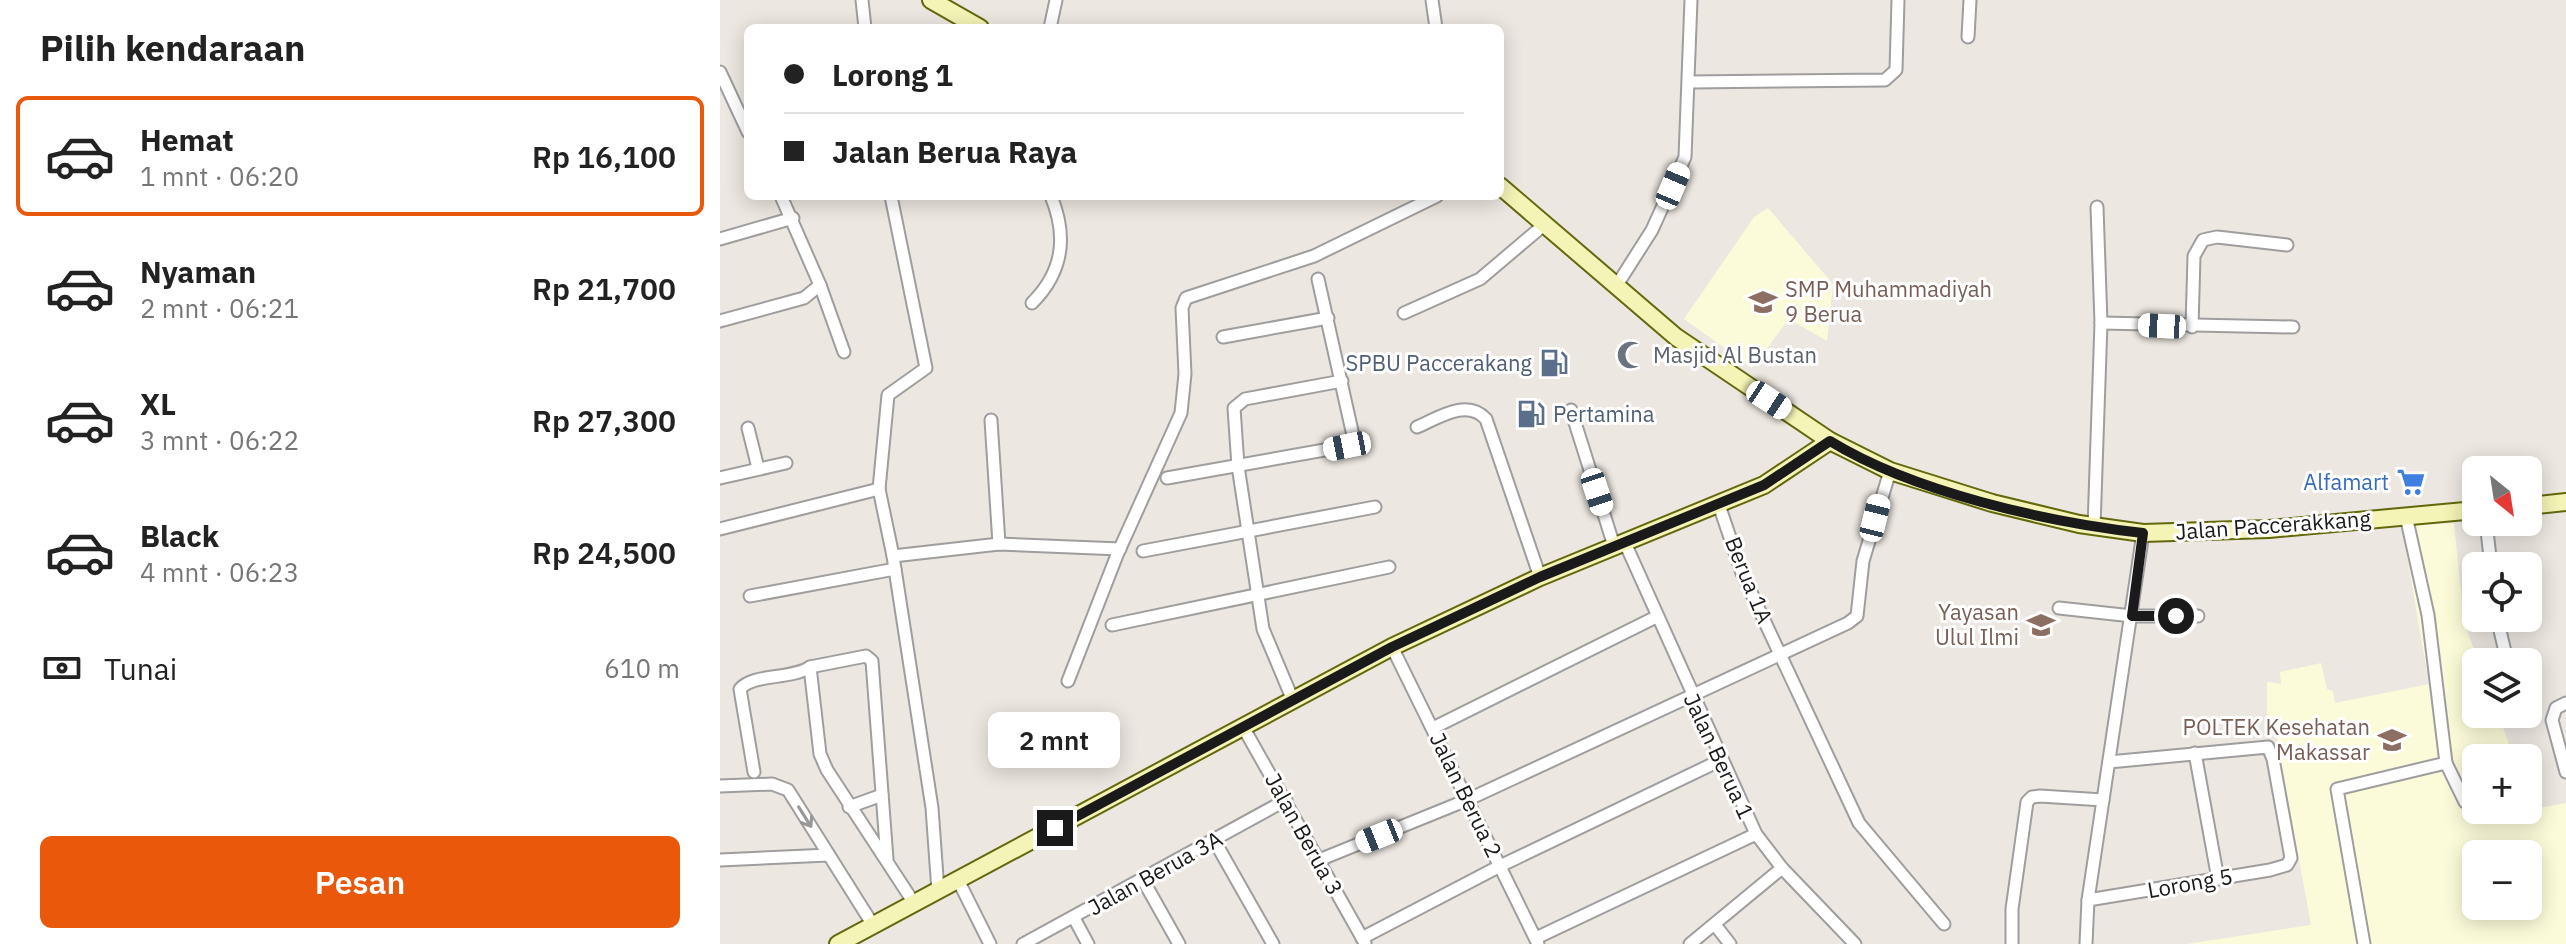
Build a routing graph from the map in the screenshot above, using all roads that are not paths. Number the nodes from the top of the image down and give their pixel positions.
1 (862, 0) edge
2 (931, 0) edge
3 (1056, 0) edge
4 (1432, 0) edge
5 (1691, 0) edge
6 (1898, 0) edge
7 (1970, 0) edge
8 (865, 24) edge
9 (973, 24) edge
10 (1051, 24) edge
11 (1435, 24) edge
12 (1968, 37) dead end
13 (720, 72) edge
14 (1690, 82) junction
15 (744, 123) edge
16 (1504, 189) edge
17 (783, 200) edge
18 (892, 200) edge
19 (1052, 200) edge
20 (1429, 200) edge
21 (2097, 207) dead end
22 (793, 218) junction
23 (1545, 224) junction
24 (720, 239) edge
25 (2287, 245) dead end
26 (1318, 279) dead end
27 (820, 285) junction
28 (1617, 285) junction
29 (1032, 303) dead end
30 (1404, 313) dead end
31 (1328, 318) junction
32 (720, 321) edge
33 (2101, 323) junction
34 (2192, 327) junction
35 (2293, 327) dead end
36 (1223, 337) dead end
37 (844, 352) dead end
38 (1342, 381) junction
39 (1571, 410) dead end
40 (991, 420) dead end
41 (1417, 427) dead end
42 (748, 428) dead end
43 (1830, 441) junction
44 (786, 463) dead end
45 (1238, 466) junction
46 (758, 468) junction
47 (1890, 471) junction
48 (720, 478) edge
49 (1167, 478) dead end
50 (879, 489) junction
51 (2566, 502) edge
52 (1719, 505) junction
53 (2542, 505) edge
54 (1375, 507) dead end
55 (2462, 511) edge
56 (2406, 516) junction
57 (2094, 527) junction
58 (720, 529) edge
59 (1249, 533) junction
60 (2143, 533) junction
61 (999, 544) junction
62 (1619, 544) junction
63 (1120, 549) junction
64 (1143, 551) dead end
65 (893, 556) junction
66 (1389, 567) dead end
67 (895, 569) junction
68 (1540, 577) junction
69 (750, 596) dead end
70 (1257, 596) junction
71 (2059, 608) dead end
72 (2132, 616) junction
73 (2198, 616) dead end
74 (1656, 617) junction
75 (1112, 625) dead end
76 (1392, 647) junction
77 (1780, 655) junction
78 (810, 667) junction
79 (1068, 681) dead end
80 (1690, 694) junction
81 (1292, 698) junction
82 (2566, 703) edge
83 (1242, 725) junction
84 (1433, 728) junction
85 (2195, 753) junction
86 (1721, 760) junction
87 (2109, 762) junction
88 (2446, 763) junction
89 (754, 772) dead end
90 (2566, 772) edge
91 (720, 786) edge
92 (882, 795) junction
93 (2462, 796) edge
94 (1286, 800) junction
95 (1467, 800) junction
96 (2103, 800) junction
97 (849, 807) junction
98 (1756, 834) junction
99 (1214, 840) junction
100 (829, 855) junction
101 (887, 859) junction
102 (720, 860) edge
103 (1319, 860) junction
104 (1500, 866) junction
105 (1782, 868) junction
106 (2218, 879) junction
107 (958, 880) junction
108 (1143, 880) junction
109 (938, 891) junction
110 (2088, 900) junction
111 (914, 903) junction
112 (1074, 918) junction
113 (1944, 924) dead end
114 (873, 925) junction
115 (1716, 926) junction
116 (1364, 941) edge
117 (1537, 941) edge
118 (838, 944) edge
119 (990, 944) edge
120 (1023, 944) edge
121 (1088, 944) edge
122 (1179, 944) edge
123 (1273, 944) edge
124 (1690, 944) edge
125 (1730, 944) edge
126 (1855, 944) edge
127 (2012, 944) edge
128 (2086, 944) edge
129 (2364, 944) edge

1 - 8 street
2 - 9 main road
3 - 10 street
4 - 11 street
5 - 14 street
6 - 14 street
7 - 12 street
13 - 15 street
14 - 28 street
16 - 23 main road, Jalan Paccerakkang
17 - 22 street
18 - 50 street
19 - 29 street
20 - 63 street
21 - 33 street
22 - 24 street
22 - 27 street
23 - 28 main road, Jalan Paccerakkang
23 - 30 street
25 - 34 street
26 - 31 street
27 - 32 street
27 - 37 street
28 - 43 main road, Jalan Paccerakkang
31 - 36 street
31 - 38 street
33 - 34 street
33 - 57 street
34 - 35 street
38 - 45 street
38 - 45 street
39 - 62 street, Jalan Berua 1
40 - 61 street
41 - 68 street
42 - 46 street
43 - 47 main road, Jalan Paccerakkang
43 - 52 main road
44 - 46 street
45 - 49 street
45 - 59 street
46 - 48 street
47 - 57 main road, Jalan Paccerakkang
47 - 77 street
50 - 58 street
50 - 65 street
51 - 53 main road
52 - 62 main road
52 - 77 street, Berua 1A
54 - 59 street
55 - 56 main road, Jalan Paccerakkang
56 - 60 main road, Jalan Paccerakkang
56 - 88 street
57 - 60 main road, Jalan Paccerakkang
59 - 64 street
59 - 70 street
60 - 72 street
61 - 63 street
61 - 65 street
62 - 68 main road
62 - 74 street, Jalan Berua 1
63 - 79 street
65 - 67 street
66 - 70 street
67 - 69 street
67 - 109 street
68 - 76 main road
70 - 75 street
70 - 81 street
71 - 72 street
72 - 73 street
72 - 87 street
74 - 80 street, Jalan Berua 1
74 - 84 street
76 - 81 main road
76 - 84 street, Jalan Berua 2
77 - 80 street
77 - 113 street, Berua 1A
78 - 89 street
78 - 92 street
78 - 97 street
80 - 86 street, Jalan Berua 1
80 - 95 street
81 - 83 main road
82 - 90 street
83 - 94 street, Jalan Berua 3
83 - 107 main road
84 - 95 street, Jalan Berua 2
85 - 87 street
85 - 106 street
85 - 106 street, Lorong 5
86 - 98 street, Jalan Berua 1
86 - 104 street
87 - 96 street
88 - 93 street
88 - 129 street
91 -> 100 street
92 - 97 street
92 - 101 street
94 - 99 street, Jalan Berua 3A
94 - 103 street, Jalan Berua 3
95 - 103 street
95 - 104 street, Jalan Berua 2
96 - 110 street
96 - 127 street
97 - 101 street
98 - 105 street, Jalan Berua 1
98 - 117 street
99 - 108 street, Jalan Berua 3A
99 - 123 street
100 - 102 street
100 - 114 street
101 - 111 street
103 - 116 street, Jalan Berua 3
104 - 116 street
104 - 117 street, Jalan Berua 2
105 - 115 street
105 - 126 street, Jalan Berua 1
106 - 110 street, Lorong 5
107 - 109 main road
107 - 119 street
108 - 112 street, Jalan Berua 3A
108 - 122 street
109 - 111 main road
110 - 128 street
111 - 114 main road
112 - 120 street, Jalan Berua 3A
112 - 121 street
114 - 118 main road
115 - 124 street
115 - 125 street

